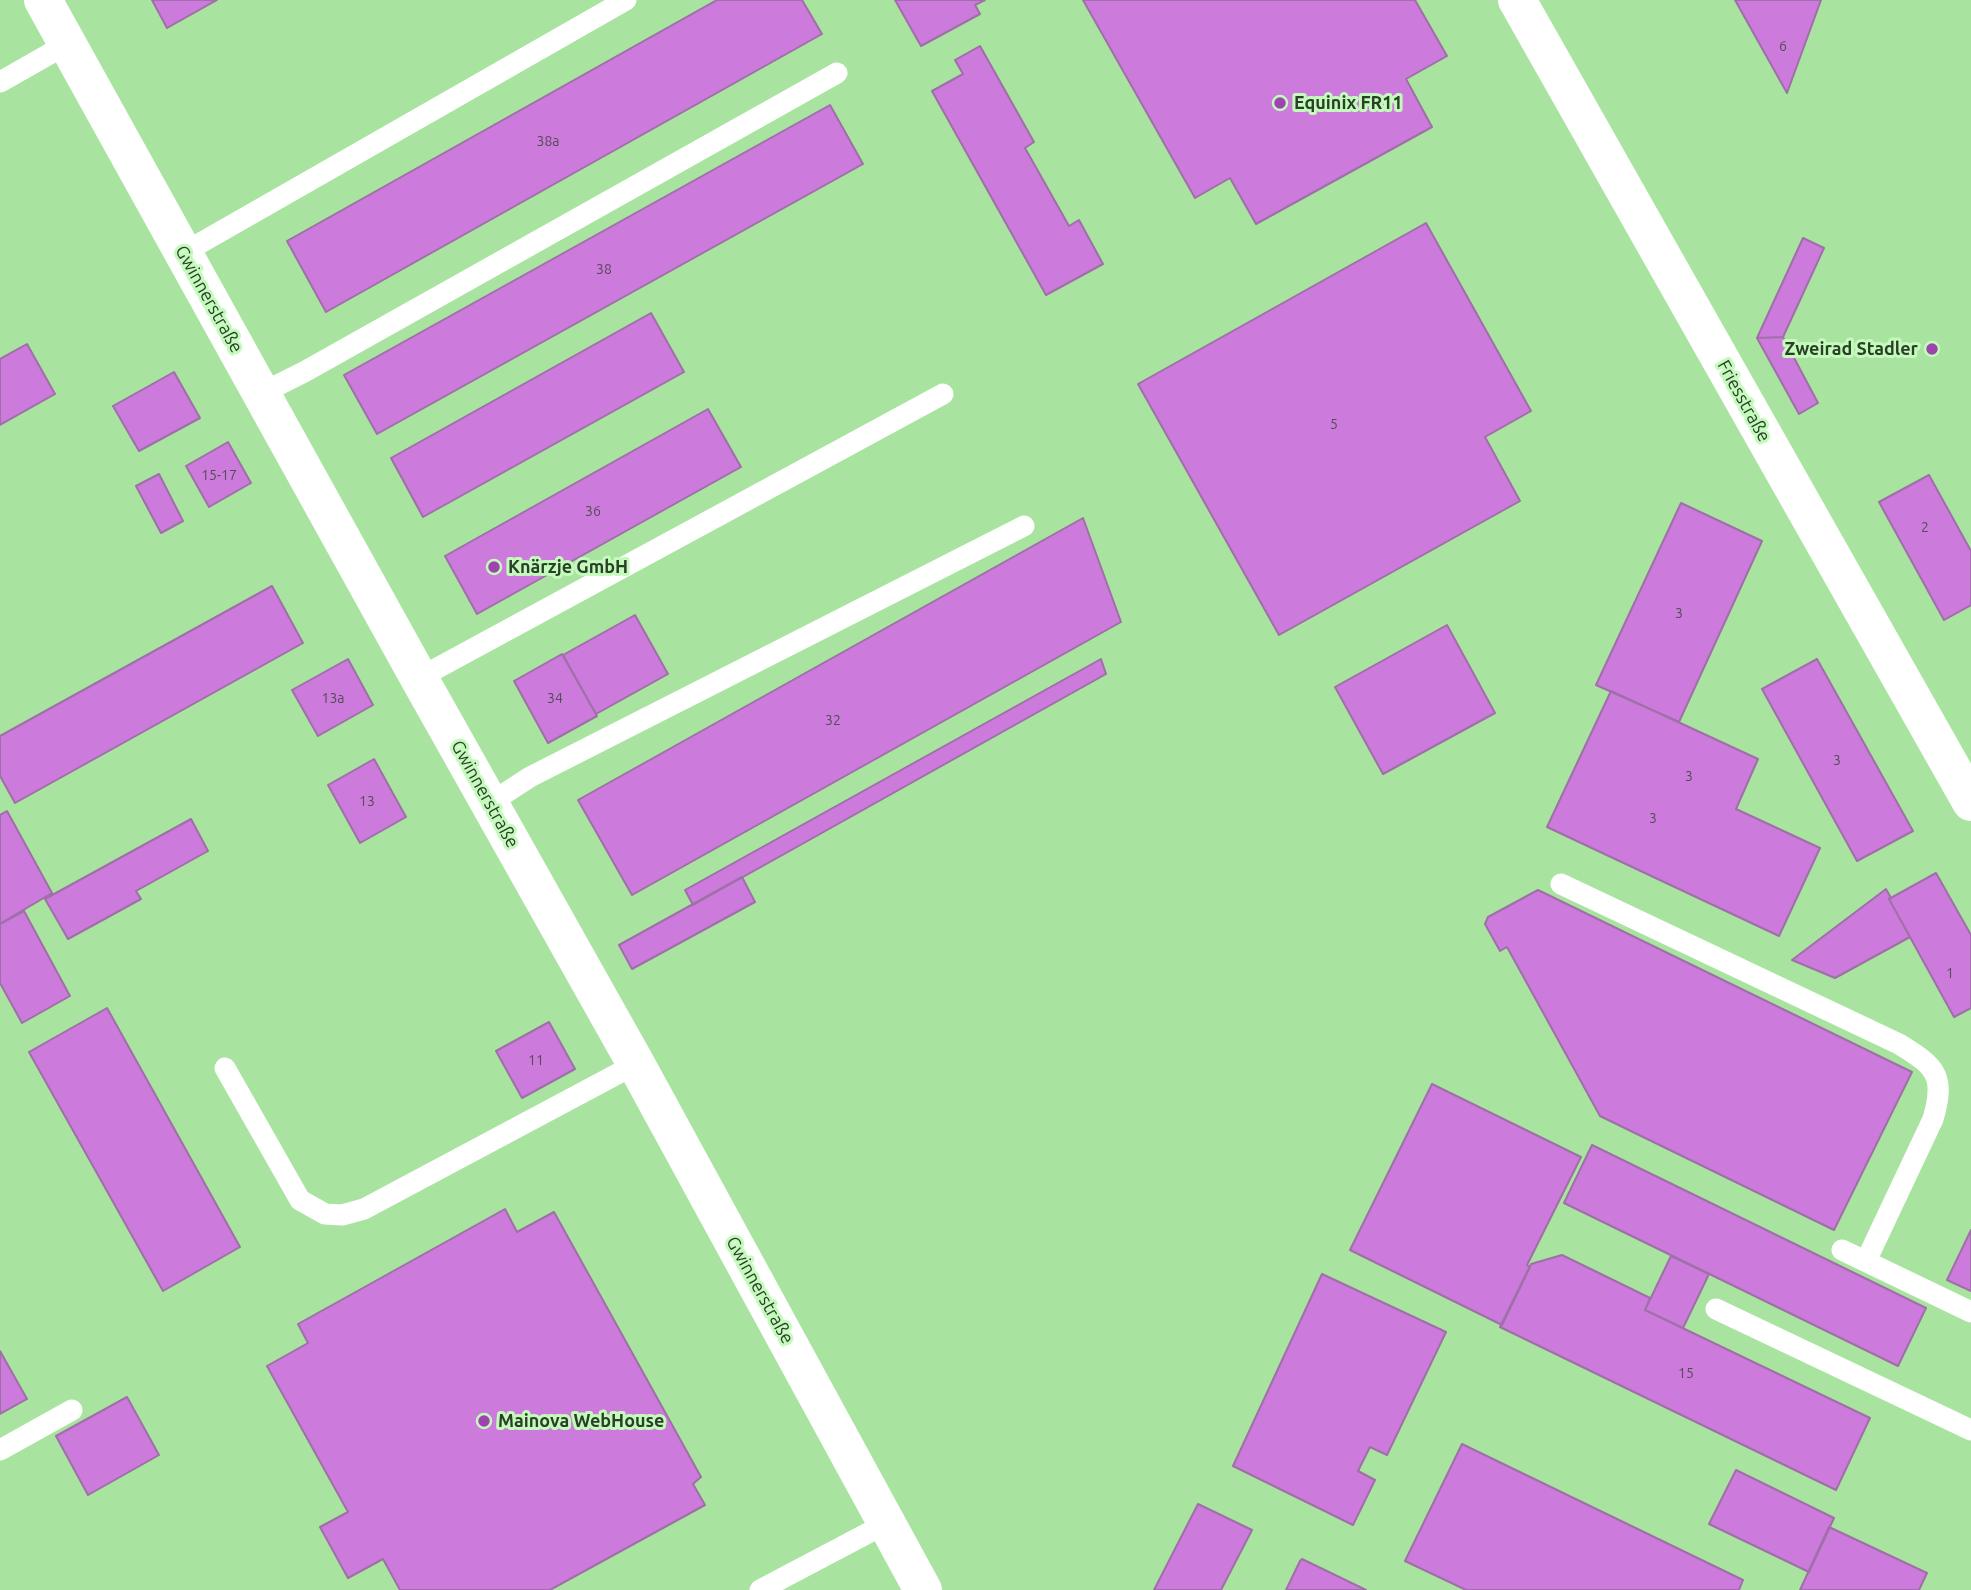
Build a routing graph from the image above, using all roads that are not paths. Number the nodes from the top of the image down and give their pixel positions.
1 (43, 0) edge
2 (625, 0) edge
3 (1517, 0) edge
4 (67, 44) junction
5 (837, 73) dead end
6 (0, 82) edge
7 (183, 253) junction
8 (262, 393) junction
9 (943, 394) dead end
10 (1024, 526) dead end
11 (419, 678) junction
12 (1971, 802) edge
13 (490, 803) junction
14 (1560, 884) dead end
15 (636, 1064) junction
16 (225, 1068) dead end
17 (1842, 1250) dead end
18 (1866, 1261) junction
19 (1716, 1308) dead end
20 (1971, 1312) edge
21 (72, 1410) dead end
22 (1971, 1430) edge
23 (0, 1450) edge
24 (887, 1523) junction
25 (760, 1590) edge
26 (923, 1590) edge

1 - 4 street, Gwinnerstraße
2 - 7 lane
3 - 12 street, Friesstraße
4 - 6 lane
4 - 7 street, Gwinnerstraße
5 - 8 lane
7 - 8 street, Gwinnerstraße
8 - 11 street, Gwinnerstraße
9 - 11 lane
10 - 13 lane
11 - 13 street, Gwinnerstraße
13 - 15 street, Gwinnerstraße
14 - 18 lane
15 - 16 lane
15 - 24 street, Gwinnerstraße
17 - 18 lane
18 - 20 lane
19 - 22 lane
21 - 23 lane
24 - 25 lane
24 - 26 street, Gwinnerstraße

